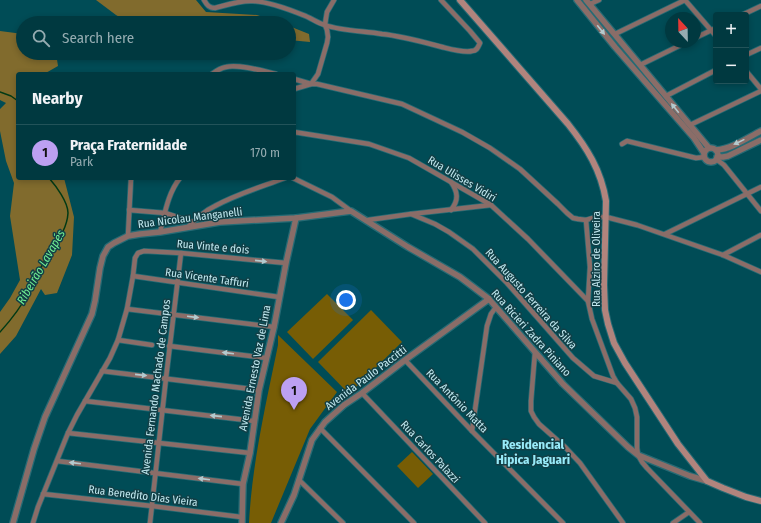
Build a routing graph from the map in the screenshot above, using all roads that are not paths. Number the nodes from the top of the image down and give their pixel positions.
1 (204, 0) edge
2 (334, 0) edge
3 (441, 0) edge
4 (460, 0) edge
5 (577, 0) edge
6 (599, 0) edge
7 (685, 0) edge
8 (588, 2) edge
9 (761, 6) edge
10 (748, 12) edge
11 (325, 25) junction
12 (711, 30) junction
13 (713, 32) edge
14 (615, 34) junction
15 (701, 35) edge
16 (675, 48) edge
17 (761, 48) edge
18 (749, 54) edge
19 (640, 65) junction
20 (216, 72) edge
21 (267, 72) edge
22 (713, 72) edge
23 (749, 75) edge
24 (296, 80) edge
25 (311, 84) junction
26 (296, 88) edge
27 (761, 90) edge
28 (666, 96) junction
29 (690, 125) junction
30 (761, 131) edge
31 (296, 132) edge
32 (761, 140) edge
33 (622, 144) dead end
34 (709, 148) junction
35 (716, 150) junction
36 (704, 155) junction
37 (716, 158) junction
38 (296, 179) edge
39 (131, 180) edge
40 (179, 180) edge
41 (279, 180) edge
42 (451, 182) junction
43 (761, 187) edge
44 (747, 194) junction
45 (491, 205) junction
46 (129, 210) junction
47 (451, 210) junction
48 (351, 211) junction
49 (761, 211) edge
50 (165, 213) junction
51 (411, 214) junction
52 (606, 217) junction
53 (296, 218) junction
54 (368, 220) junction
55 (586, 220) junction
56 (193, 222) junction
57 (187, 227) junction
58 (160, 232) junction
59 (666, 234) junction
60 (761, 235) edge
61 (128, 236) junction
62 (181, 253) junction
63 (723, 255) junction
64 (286, 263) junction
65 (761, 272) edge
66 (133, 276) junction
67 (177, 283) junction
68 (279, 297) junction
69 (489, 299) junction
70 (588, 301) junction
71 (496, 307) junction
72 (127, 309) junction
73 (174, 315) junction
74 (274, 327) junction
75 (118, 340) junction
76 (152, 345) dead end
77 (169, 346) junction
78 (535, 352) junction
79 (266, 358) junction
80 (405, 360) junction
81 (102, 371) junction
82 (166, 378) junction
83 (616, 383) junction
84 (260, 390) junction
85 (362, 393) junction
86 (85, 401) junction
87 (162, 410) junction
88 (254, 421) junction
89 (320, 428) junction
90 (472, 431) junction
91 (68, 433) junction
92 (159, 443) junction
93 (250, 453) junction
94 (638, 455) junction
95 (57, 461) junction
96 (155, 473) junction
97 (299, 480) junction
98 (707, 481) junction
99 (243, 484) junction
100 (43, 494) junction
101 (761, 501) edge
102 (152, 506) junction
103 (689, 512) junction
104 (337, 517) junction
105 (242, 520) edge
106 (13, 523) edge
107 (33, 523) edge
108 (150, 523) edge
109 (281, 523) edge
110 (334, 523) edge
111 (343, 523) edge
112 (414, 523) edge
113 (485, 523) edge
114 (563, 523) edge
115 (623, 523) edge
116 (673, 523) edge
117 (700, 523) edge

1 - 11 street
2 - 11 street
3 - 11 street
4 - 52 main road, Rua Alziro de Oliveira
5 -> 36 street
6 - 8 street
7 - 12 street
7 - 14 street
8 - 14 street
9 - 10 street
11 - 25 street
12 - 13 street
12 - 15 street
14 - 19 street
16 - 19 street
17 - 18 street
19 - 28 street
20 - 21 street
22 - 28 street
23 - 27 street
24 - 25 street
25 - 26 street
25 - 55 street
27 - 29 street
29 -> 28 street
29 - 34 street
30 -> 35 street
31 - 42 street, Rua Ulisses Vidiri
32 - 37 street
33 - 36 street
34 - 35 street
34 - 36 street
35 - 37 street
36 - 37 street
37 - 44 street
38 - 48 street, Rua Ricieri Zadra Piniano
39 - 46 street
40 - 50 street
41 - 56 street
42 - 45 street, Rua Ulisses Vidiri
42 - 47 street
43 - 44 street
44 - 49 street
44 - 59 street
45 - 47 street
45 - 70 street, Rua Ulisses Vidiri
46 - 50 street
46 - 61 street
47 - 51 street
48 - 53 street, Rua Nicolau Manganelli
48 - 54 street, Rua Ricieri Zadra Piniano
50 - 56 street
50 - 58 street
51 - 54 street
51 - 83 street, Rua Augusto Ferreira da Silva
52 - 55 street
52 - 59 street
52 - 98 main road, Rua Alziro de Oliveira
53 - 57 street, Rua Nicolau Manganelli
53 - 64 street, Avenida Ernesto Vaz de Lima
54 - 69 street, Rua Ricieri Zadra Piniano
55 - 70 street
56 - 57 street
57 - 58 street, Rua Nicolau Manganelli
58 - 61 street, Rua Nicolau Manganelli
59 - 63 street
60 - 63 street
61 - 106 street, Rua Nicolau Manganelli
62 -> 64 street, Rua Vinte e dois
62 - 66 street, Rua Vinte e dois
62 - 67 street, Avenida Fernando Machado de Campos
63 - 65 street
64 - 68 street, Avenida Ernesto Vaz de Lima
66 - 67 street, Rua Vicente Taffuri
66 - 72 street
67 - 68 street, Rua Vicente Taffuri
67 - 73 street, Avenida Fernando Machado de Campos
68 - 74 street, Avenida Ernesto Vaz de Lima
69 - 71 street, Rua Ricieri Zadra Piniano
69 - 80 street, Avenida Paulo Paccitti
70 - 83 street
71 - 78 street, Rua Ricieri Zadra Piniano
71 - 90 street
72 - 73 street
72 - 75 street
73 -> 74 street
73 - 77 street, Avenida Fernando Machado de Campos
74 - 79 street, Avenida Ernesto Vaz de Lima
75 - 76 street
75 - 81 street
79 -> 77 street
77 - 82 street, Avenida Fernando Machado de Campos
78 - 94 street, Rua Ricieri Zadra Piniano
78 - 115 street
79 - 84 street, Avenida Ernesto Vaz de Lima
80 - 85 street, Avenida Paulo Paccitti
80 - 90 street, Rua Antônio Matta
81 -> 82 street
81 - 86 street
82 - 84 street
82 - 87 street, Avenida Fernando Machado de Campos
83 - 94 street
84 - 88 street, Avenida Ernesto Vaz de Lima
85 - 89 street, Avenida Paulo Paccitti
85 - 113 street, Rua Carlos Palazzi
86 - 87 street
86 - 91 street
88 -> 87 street
87 - 92 street, Avenida Fernando Machado de Campos
88 - 93 street, Avenida Ernesto Vaz de Lima
89 - 97 street, Avenida Paulo Paccitti
89 - 112 street
90 - 114 street, Rua Antônio Matta
91 - 92 street
91 - 95 street
92 - 93 street
92 - 96 street, Avenida Fernando Machado de Campos
93 - 99 street, Avenida Ernesto Vaz de Lima
94 - 98 street, Rua Ricieri Zadra Piniano
94 - 103 street
96 -> 95 street
95 - 100 street
99 -> 96 street
96 - 102 street, Avenida Fernando Machado de Campos
97 - 104 street
97 - 109 street, Avenida Paulo Paccitti
98 - 101 main road, Rua Alziro de Oliveira
99 - 105 street, Avenida Ernesto Vaz de Lima
100 - 102 street, Rua Benedito Dias Vieira
100 - 107 street
102 - 105 street, Rua Benedito Dias Vieira
102 - 108 street, Avenida Fernando Machado de Campos
103 - 116 street
103 - 117 street
104 - 110 street
104 - 111 street

